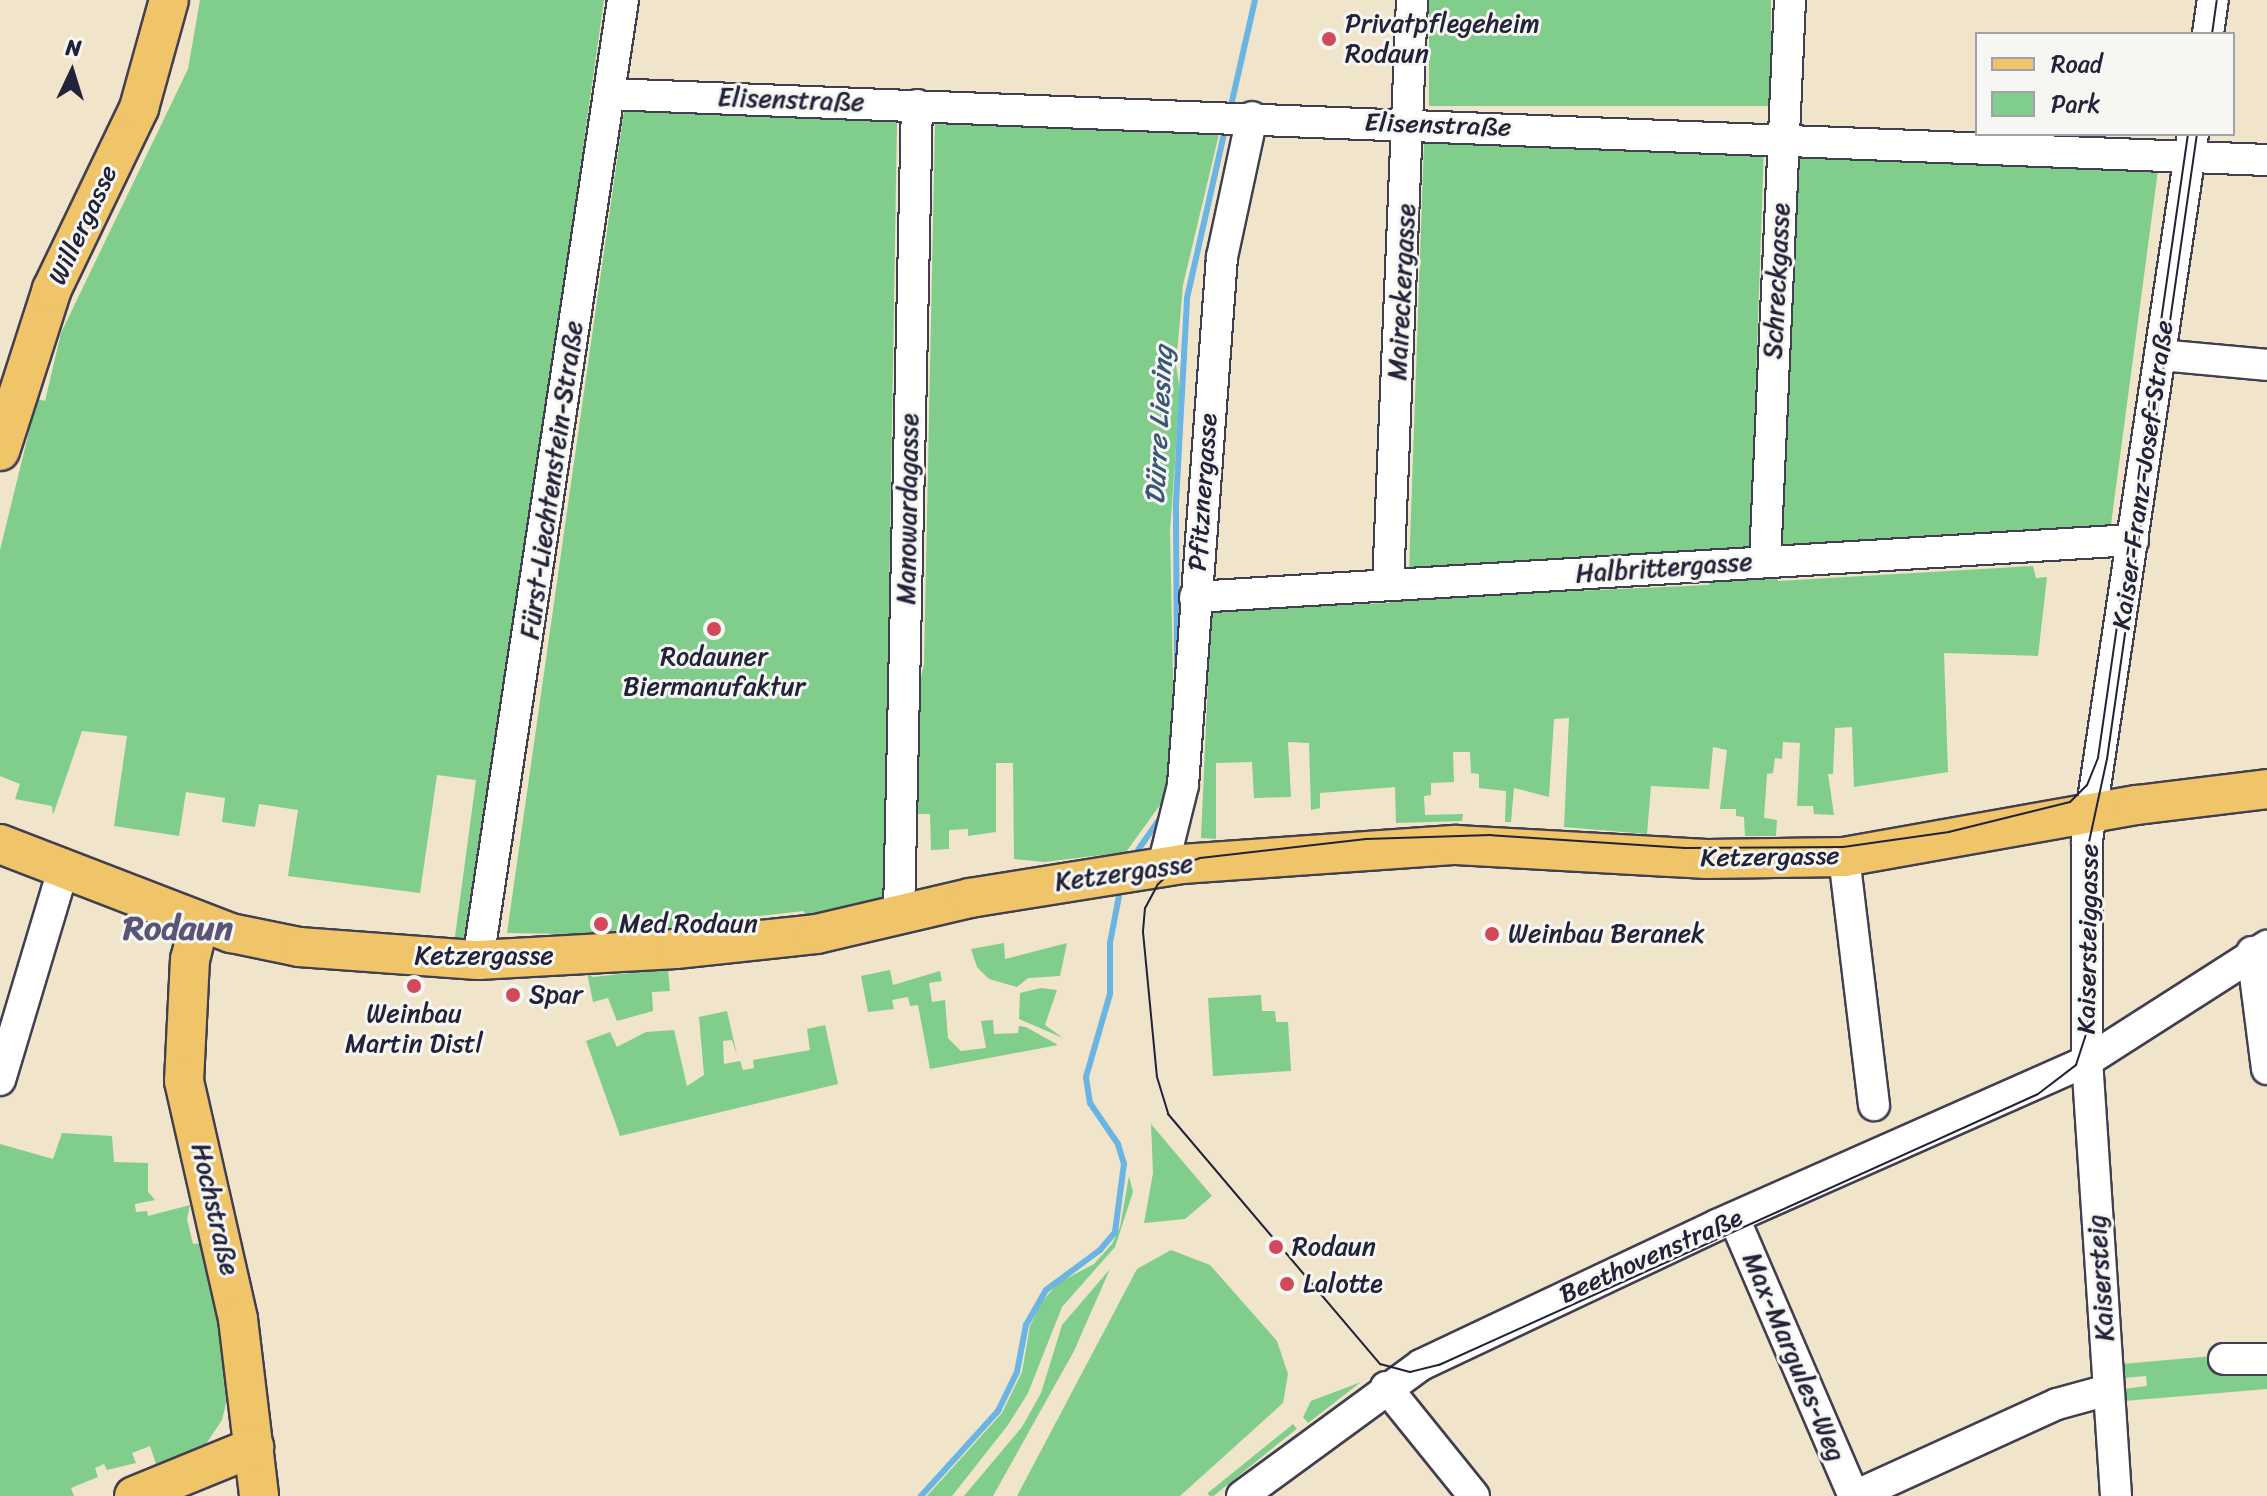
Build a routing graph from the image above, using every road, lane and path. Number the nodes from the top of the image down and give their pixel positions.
1 (169, 0) edge
2 (623, 0) edge
3 (1412, 0) edge
4 (1790, 0) edge
5 (2213, 0) edge
6 (2208, 32) edge
7 (609, 94) junction
8 (917, 105) junction
9 (1238, 116) junction
10 (1410, 123) junction
11 (1784, 138) junction
12 (2191, 145) edge
13 (2267, 160) edge
14 (2160, 355) junction
15 (2267, 365) edge
16 (0, 451) edge
17 (2133, 540) junction
18 (1765, 561) junction
19 (1388, 585) junction
20 (1195, 597) junction
21 (2267, 789) edge
22 (2091, 817) junction
23 (0, 844) edge
24 (1844, 857) junction
25 (1163, 866) junction
26 (63, 870) junction
27 (899, 914) junction
28 (199, 924) junction
29 (2259, 949) edge
30 (478, 960) junction
31 (2087, 1061) junction
32 (2267, 1069) edge
33 (0, 1080) edge
34 (1874, 1105) dead end
35 (1734, 1218) junction
36 (2224, 1359) dead end
37 (2267, 1359) edge
38 (1386, 1387) junction
39 (2108, 1390) junction
40 (254, 1447) junction
41 (134, 1496) edge
42 (259, 1496) edge
43 (1242, 1496) edge
44 (1474, 1496) edge
45 (1854, 1496) edge
46 (2116, 1496) edge

1 - 16 main road, Willergasse
2 - 7 street, Fürst-Liechtenstein-Straße
3 - 10 street, Maireckergasse
4 - 11 street, Schreckgasse
5 - 6 street
7 - 8 street, Elisenstraße
7 - 30 street, Fürst-Liechtenstein-Straße
8 - 9 street, Elisenstraße
8 - 27 street, Manowardagasse
9 - 10 street, Elisenstraße
9 - 20 street, Pfitznergasse
10 - 11 street, Elisenstraße
10 - 19 street, Maireckergasse
11 - 12 street, Elisenstraße
11 - 18 street, Schreckgasse
12 - 13 street, Elisenstraße
12 - 14 street, Kaiser-Franz-Josef-Straße
14 - 15 street
14 - 17 street, Kaiser-Franz-Josef-Straße
17 - 18 street, Halbrittergasse
17 - 22 street, Kaiser-Franz-Josef-Straße
18 - 19 street, Halbrittergasse
19 - 20 street, Halbrittergasse
20 - 25 street, Pfitznergasse
21 - 22 main road, Ketzergasse
22 - 24 main road, Ketzergasse
22 - 31 street, Kaisersteiggasse
23 - 26 main road, Ketzergasse
24 - 25 main road, Ketzergasse
24 - 34 street
25 - 27 main road, Ketzergasse
26 - 28 main road, Ketzergasse
26 - 33 street
27 - 30 main road, Ketzergasse
28 - 30 main road, Ketzergasse
28 - 40 main road, Hochstraße
29 - 31 street, Beethovenstraße
29 - 32 street
31 - 35 street, Beethovenstraße
31 - 39 street, Kaisersteig
35 - 38 street, Beethovenstraße
35 - 45 street, Max-Margules-Weg
36 - 37 street
38 - 43 street, Beethovenstraße
38 - 44 street
39 - 45 street
39 - 46 street, Kaisersteig
40 - 41 main road
40 - 42 main road, Hochstraße

